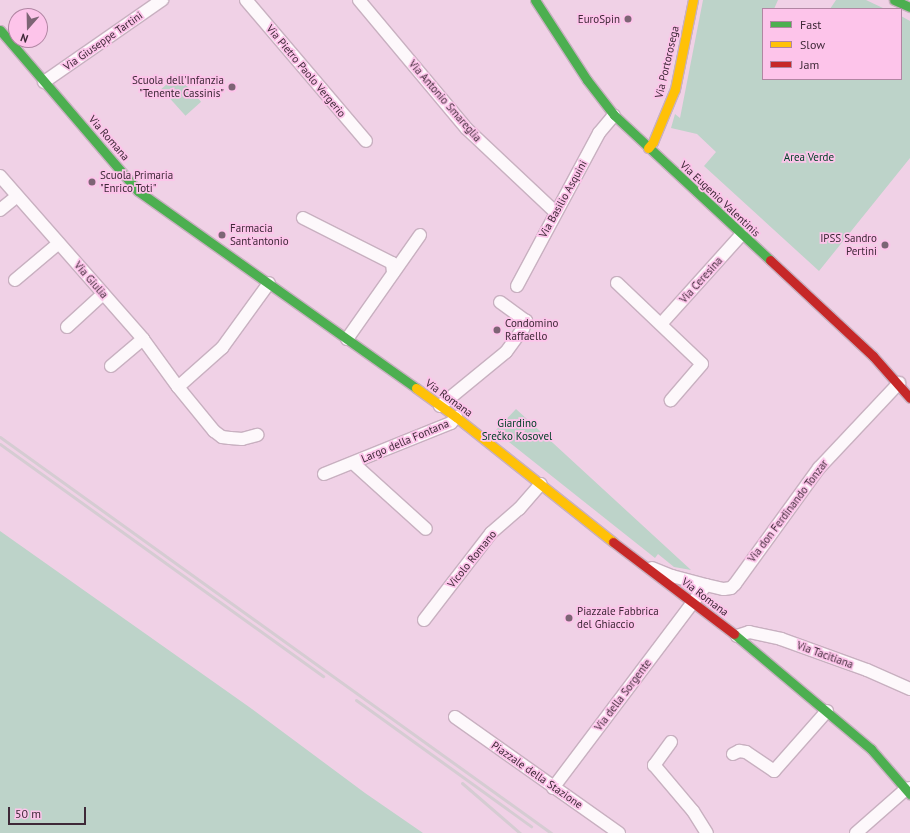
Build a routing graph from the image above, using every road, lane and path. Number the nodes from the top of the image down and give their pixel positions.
1 (162, 0) edge
2 (246, 0) edge
3 (359, 0) edge
4 (535, 0) edge
5 (693, 0) edge
6 (894, 0) edge
7 (910, 7) edge
8 (1, 32) edge
9 (44, 82) junction
10 (614, 115) junction
11 (366, 141) dead end
12 (648, 148) junction
13 (0, 176) edge
14 (17, 196) junction
15 (0, 210) edge
16 (555, 212) junction
17 (303, 218) dead end
18 (420, 234) dead end
19 (741, 235) junction
20 (58, 243) junction
21 (393, 273) junction
22 (15, 280) dead end
23 (269, 282) junction
24 (617, 283) dead end
25 (517, 286) dead end
26 (103, 294) junction
27 (500, 302) dead end
28 (661, 324) junction
29 (67, 326) dead end
30 (347, 338) junction
31 (143, 339) junction
32 (111, 366) dead end
33 (899, 383) junction
34 (178, 387) junction
35 (910, 398) edge
36 (671, 400) dead end
37 (440, 406) junction
38 (456, 417) junction
39 (257, 435) dead end
40 (353, 463) junction
41 (324, 474) dead end
42 (542, 484) junction
43 (426, 529) dead end
44 (639, 563) junction
45 (706, 585) junction
46 (693, 603) junction
47 (424, 620) dead end
48 (737, 636) junction
49 (910, 689) edge
50 (827, 711) junction
51 (455, 716) dead end
52 (671, 742) dead end
53 (733, 754) dead end
54 (553, 788) junction
55 (909, 790) edge
56 (619, 833) edge
57 (707, 833) edge
58 (856, 833) edge

1 - 9 street, Via Giuseppe Tartini
2 - 11 street, Via Pietro Paolo Vergerio
3 - 16 street, Via Antonio Smareglia
4 - 10 street, Via Eugenio Valentinis
5 - 12 street, Via Portorosega
6 - 7 street
8 - 9 street, Via Romana
9 - 23 street, Via Romana
10 - 12 street, Via Eugenio Valentinis
10 - 16 street, Via Basilio Asquini
12 - 19 street, Via Eugenio Valentinis
13 - 14 street, Via Giulia
14 - 15 street
14 - 20 street, Via Giulia
16 - 25 street, Via Basilio Asquini
17 - 21 street
18 - 21 street
19 - 28 street, Via Ceresina
19 - 33 street, Via Eugenio Valentinis
20 - 22 street
20 - 26 street, Via Giulia
21 - 30 street
23 - 30 street, Via Romana
23 - 34 street
24 - 28 street
26 - 29 street
26 - 31 street, Via Giulia
27 - 37 street
28 - 36 street
30 - 37 street, Via Romana
31 - 32 street
31 - 34 street, Via Giulia
33 - 35 street, Via Eugenio Valentinis
33 - 45 street, Via don Ferdinando Tonzar
34 - 39 street, Via Giulia
37 - 38 street, Via Romana
38 - 40 street, Largo della Fontana
38 - 42 street, Via Romana
40 - 41 street, Largo della Fontana
40 - 43 street, Largo della Fontana
42 - 44 street, Via Romana
42 - 47 street, Vicolo Romano
44 - 45 street, Via don Ferdinando Tonzar
44 - 46 street, Via Romana
45 - 46 street
46 - 48 street, Via Romana
46 - 54 street, Via della Sorgente
48 - 49 street, Via Tacitiana
48 - 50 street, Via Romana
50 - 53 street
50 - 55 street, Via Romana
51 - 54 street, Piazzale della Stazione
52 - 57 street
54 - 56 street, Piazzale della Stazione
55 - 58 street

